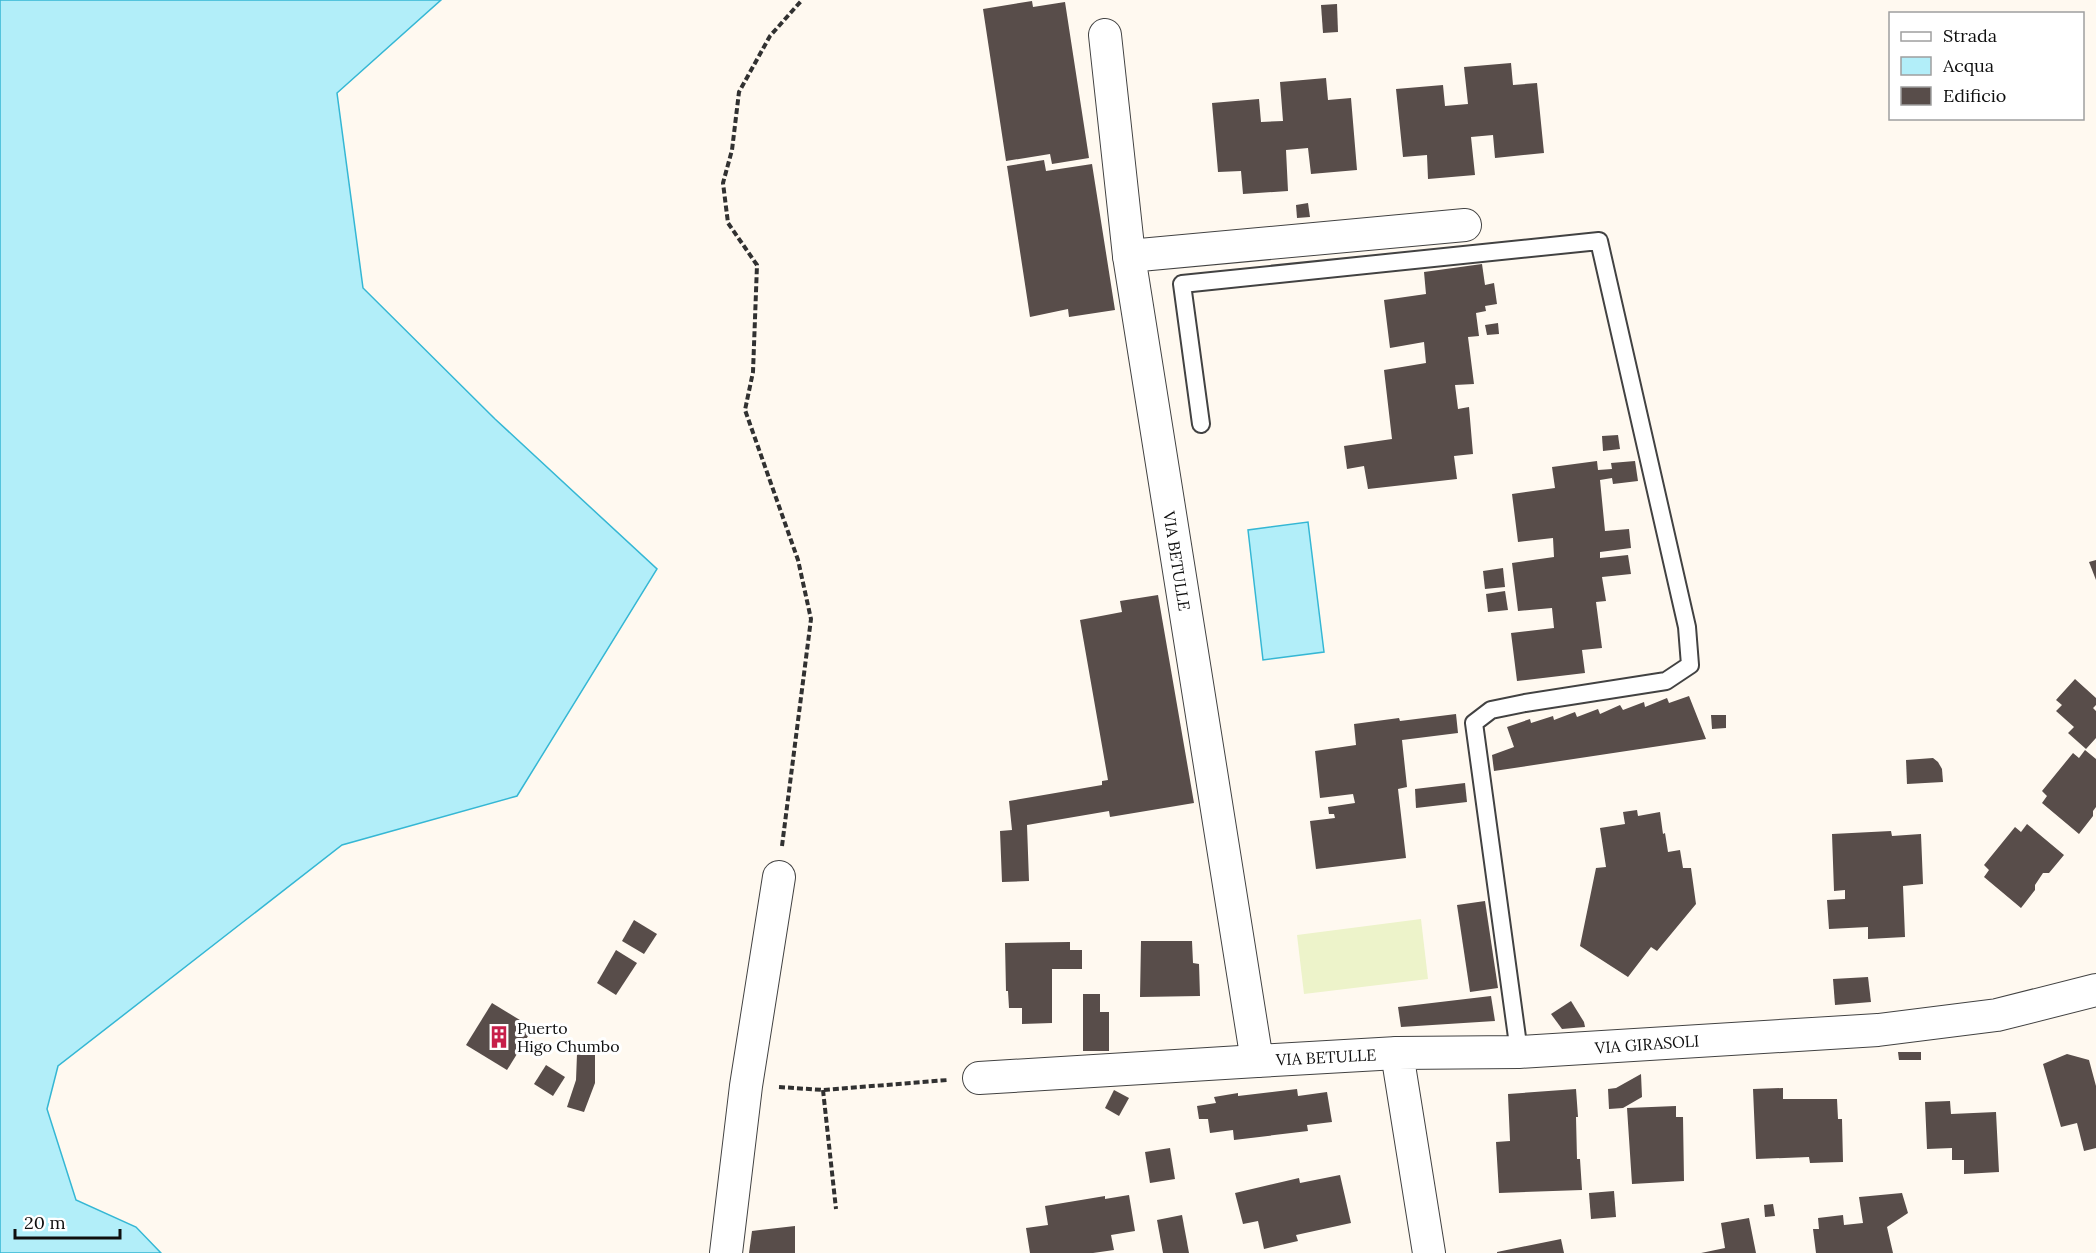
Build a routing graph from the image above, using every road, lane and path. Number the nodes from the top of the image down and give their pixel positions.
1 (802, 0) edge
2 (1105, 35) dead end
3 (1465, 225) dead end
4 (1129, 256) junction
5 (1201, 424) dead end
6 (779, 877) joint
7 (2096, 990) edge
8 (1519, 1052) junction
9 (1397, 1053) junction
10 (1257, 1061) junction
11 (978, 1078) joint
12 (746, 1086) junction
13 (823, 1090) junction
14 (836, 1209) dead end
15 (726, 1253) edge
16 (1429, 1253) edge

1 - 6 path
2 - 4 street, VIA BETULLE
3 - 4 street
4 - 10 street, VIA BETULLE
5 - 8 lane
6 - 12 street
7 - 8 street, VIA GIRASOLI
8 - 9 street, VIA GIRASOLI
9 - 10 street, VIA BETULLE
9 - 16 street
10 - 11 street
11 - 13 path
12 - 13 path
12 - 15 street
13 - 14 path

